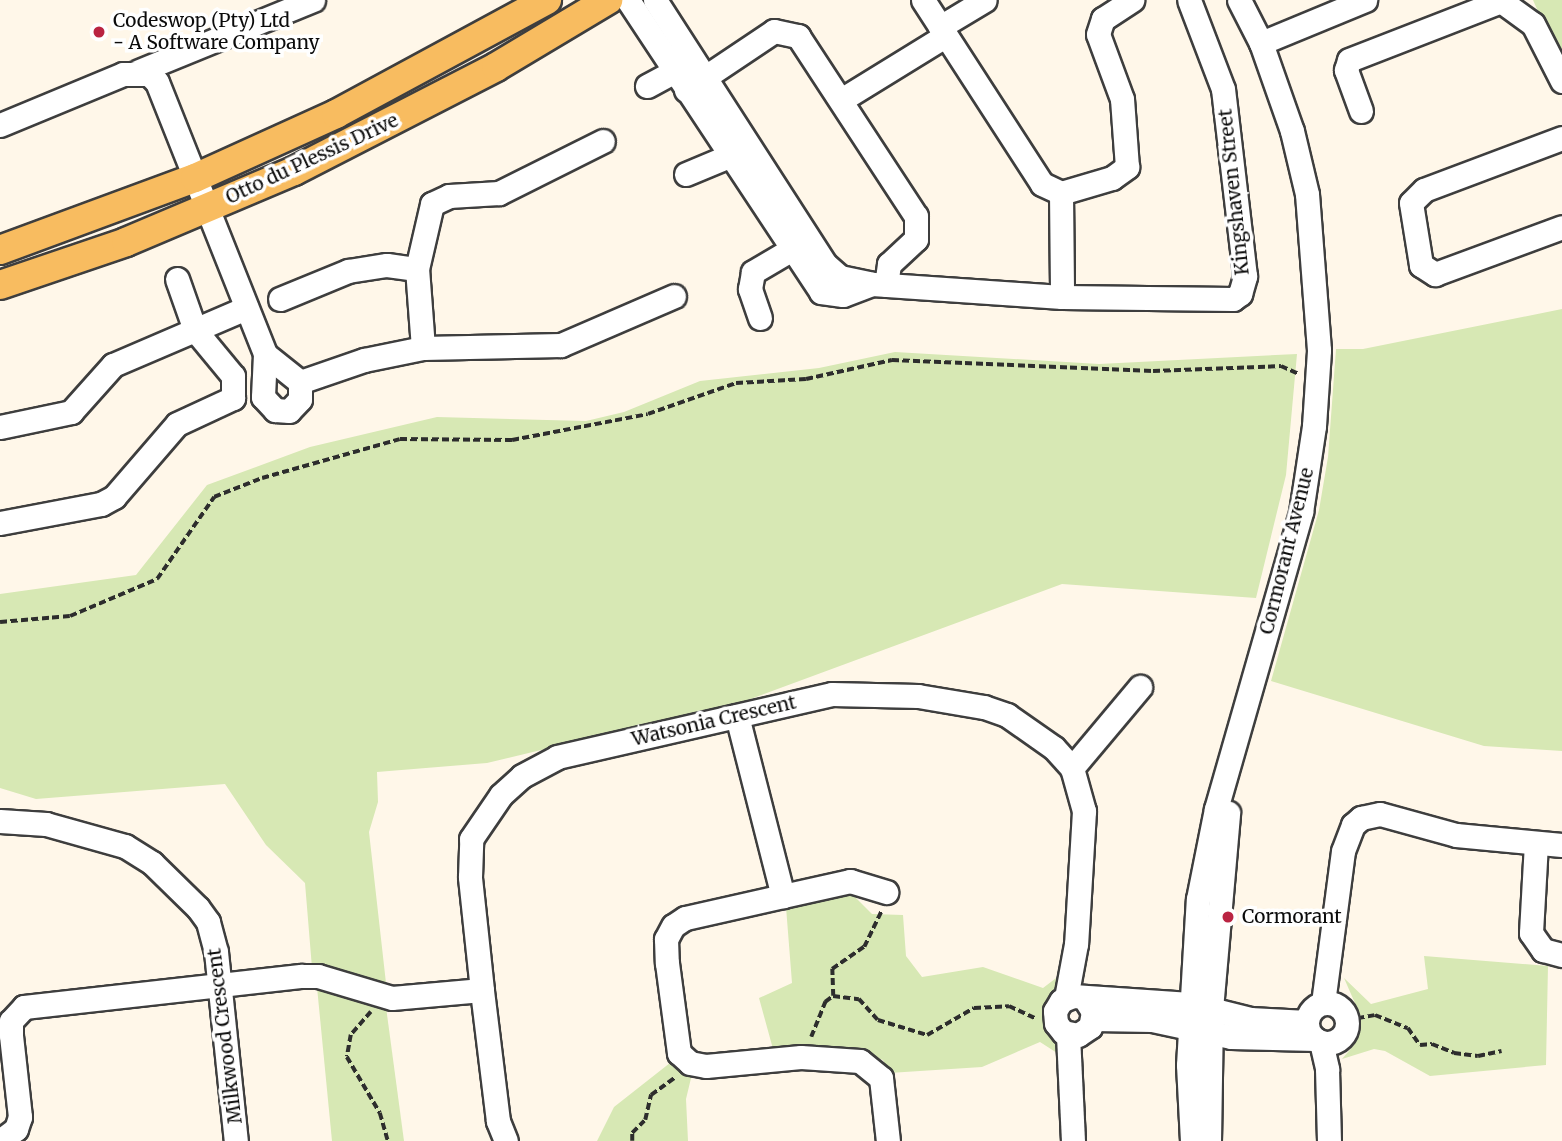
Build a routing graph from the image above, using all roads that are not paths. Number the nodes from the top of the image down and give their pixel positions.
1 (313, 0) edge
2 (547, 0) edge
3 (608, 0) edge
4 (628, 0) edge
5 (655, 0) edge
6 (923, 0) edge
7 (985, 0) edge
8 (1132, 0) edge
9 (1189, 0) edge
10 (1239, 0) edge
11 (1365, 0) edge
12 (1500, 0) edge
13 (1470, 6) edge
14 (942, 32) junction
15 (1261, 43) junction
16 (700, 68) junction
17 (139, 71) junction
18 (680, 81) junction
19 (1562, 81) edge
20 (647, 86) dead end
21 (841, 100) junction
22 (1361, 111) dead end
23 (0, 125) edge
24 (1562, 138) edge
25 (603, 141) dead end
26 (740, 152) junction
27 (686, 174) dead end
28 (195, 178) junction
29 (1060, 194) junction
30 (207, 208) junction
31 (1562, 227) edge
32 (792, 249) junction
33 (0, 250) edge
34 (417, 269) junction
35 (177, 279) dead end
36 (879, 284) junction
37 (0, 285) edge
38 (674, 296) dead end
39 (1062, 297) junction
40 (280, 299) dead end
41 (246, 308) junction
42 (760, 318) dead end
43 (195, 330) junction
44 (423, 348) junction
45 (264, 351) junction
46 (227, 363) junction
47 (300, 382) junction
48 (0, 427) edge
49 (0, 523) edge
50 (1140, 687) dead end
51 (737, 716) junction
52 (1072, 768) junction
53 (0, 821) edge
54 (1536, 843) junction
55 (1562, 845) edge
56 (886, 892) road end
57 (783, 896) junction
58 (1562, 955) edge
59 (219, 983) junction
60 (482, 990) junction
61 (1201, 1007) junction
62 (1077, 1016) junction
63 (1324, 1023) junction
64 (1189, 1030) junction
65 (0, 1141) edge
66 (236, 1141) edge
67 (506, 1141) edge
68 (888, 1141) edge
69 (1073, 1141) edge
70 (1192, 1141) edge
71 (1209, 1141) edge
72 (1329, 1141) edge

1 - 17 street
2 - 28 main road, Otto du Plessis Drive
3 - 30 main road, Otto du Plessis Drive
4 - 18 street, Kingshaven Street
5 - 16 street, Kingshaven Street
6 - 14 street
7 - 14 street
8 - 29 street
9 - 39 street, Kingshaven Street
10 - 15 street, Cormorant Avenue
11 - 15 street
12 - 13 street
12 - 19 street
13 - 22 street
14 - 21 street
14 - 29 street
15 - 61 street, Cormorant Avenue
16 - 18 street
16 - 21 street
16 - 26 street, Kingshaven Street
17 - 23 street
17 - 28 street
18 - 20 street
18 - 26 street, Kingshaven Street
21 - 36 street
24 - 31 street
25 - 34 street
26 - 27 street
26 - 32 street, Kingshaven Street
26 - 36 street, Kingshaven Street
28 - 30 street
28 - 33 main road, Otto du Plessis Drive
29 - 39 street
30 - 37 main road, Otto du Plessis Drive
30 - 41 street
32 - 36 street, Kingshaven Street
32 - 42 street
34 - 40 street
34 - 44 street
35 - 43 street
36 - 39 street, Kingshaven Street
38 - 44 street
41 - 43 street
41 - 45 street
43 - 46 street
43 - 48 street
44 - 47 street
45 - 46 street
45 - 47 street
45 - 47 street
46 - 49 street
50 - 52 street
51 - 52 street, Watsonia Crescent
51 - 57 street
51 - 60 street, Watsonia Crescent
52 - 62 street, Watsonia Crescent
53 - 59 street, Milkwood Crescent
54 - 55 street
54 - 58 street
54 - 63 street
56 - 57 street
57 - 68 street
59 - 60 street
59 - 65 street
59 - 66 street, Milkwood Crescent
60 - 67 street, Watsonia Crescent
61 - 62 street
61 - 63 street
61 - 64 street, Cormorant Avenue
62 - 64 street
62 - 69 street, Watsonia Crescent
63 - 64 street
63 - 72 street
64 - 70 street, Cormorant Avenue
64 - 71 street, Cormorant Avenue

